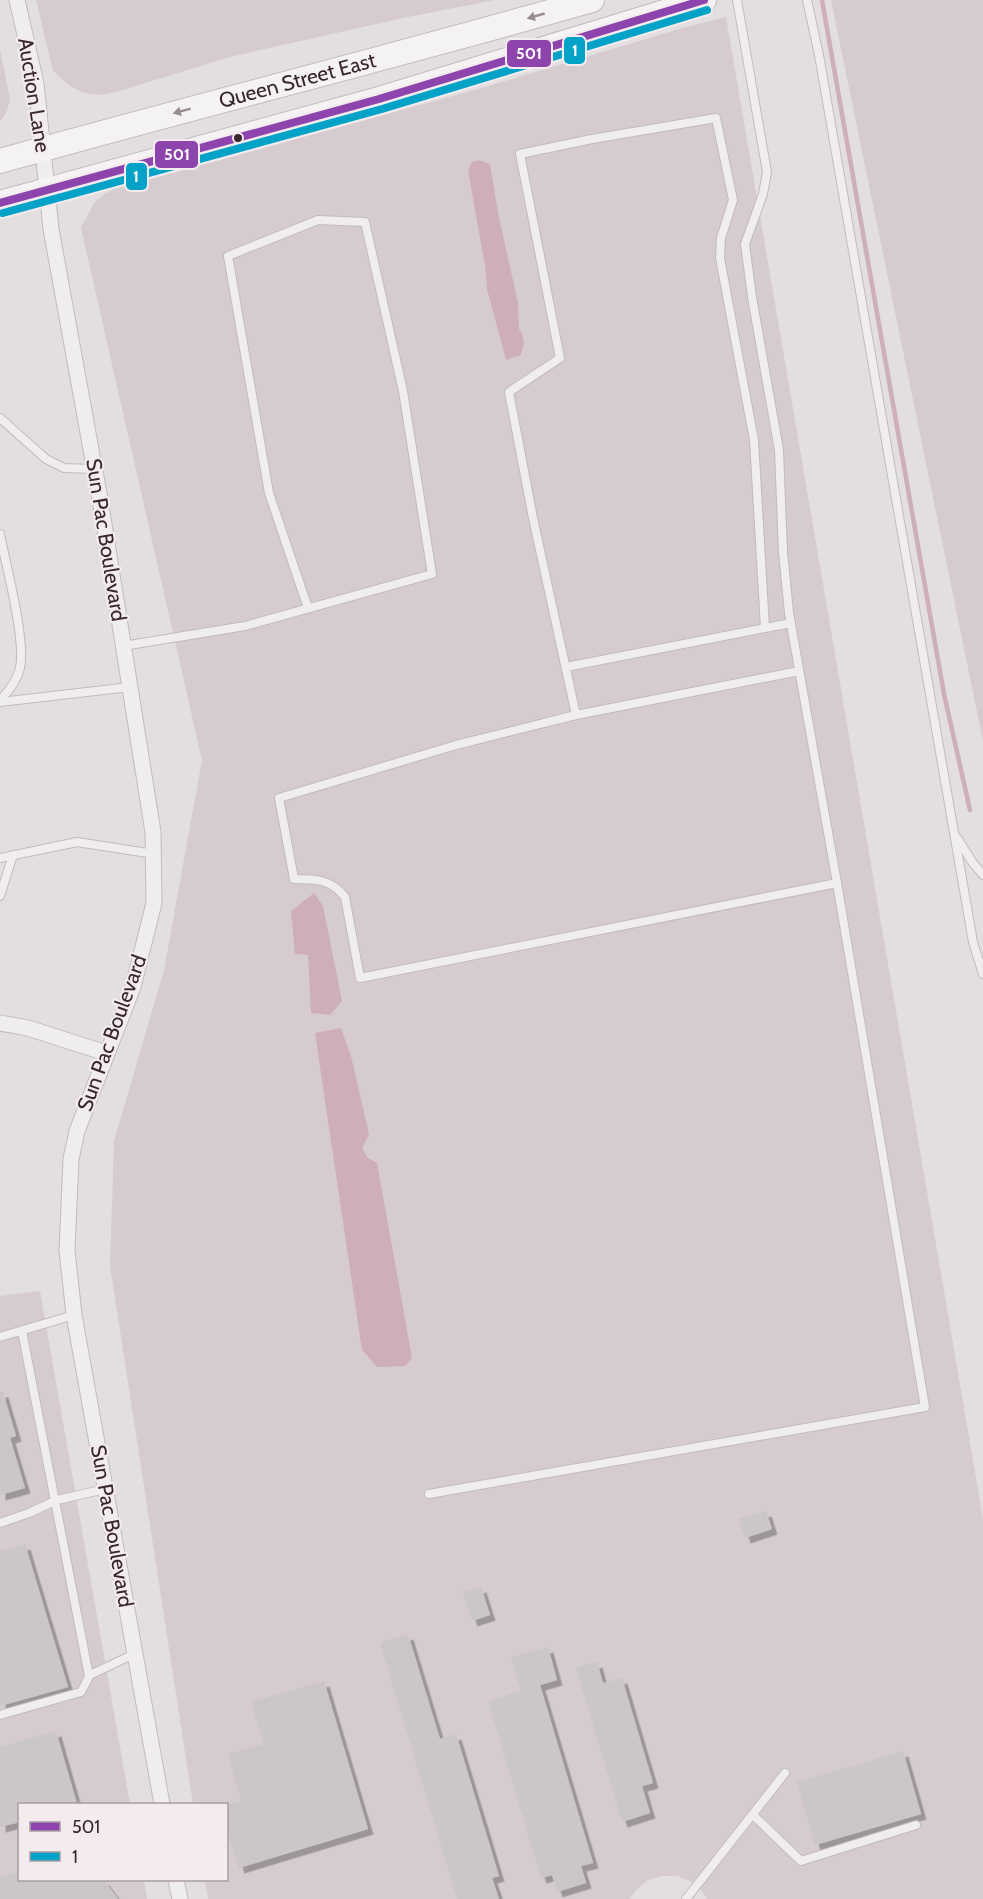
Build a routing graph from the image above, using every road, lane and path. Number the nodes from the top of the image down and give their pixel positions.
1 (17, 0) edge
2 (592, 0) edge
3 (704, 0) edge
4 (736, 0) edge
5 (807, 0) edge
6 (43, 149) junction
7 (0, 161) edge
8 (47, 190) junction
9 (0, 203) edge
10 (0, 418) edge
11 (94, 469) junction
12 (0, 534) edge
13 (308, 608) junction
14 (791, 622) junction
15 (765, 628) junction
16 (123, 646) junction
17 (566, 667) junction
18 (799, 671) junction
19 (130, 687) junction
20 (0, 701) edge
21 (576, 715) junction
22 (954, 834) junction
23 (154, 854) junction
24 (13, 855) junction
25 (0, 858) edge
26 (983, 875) edge
27 (837, 883) junction
28 (0, 896) edge
29 (983, 974) edge
30 (0, 1023) edge
31 (106, 1053) junction
32 (74, 1315) junction
33 (22, 1331) junction
34 (0, 1338) edge
35 (105, 1489) junction
36 (429, 1494) dead end
37 (57, 1500) junction
38 (0, 1523) edge
39 (134, 1654) junction
40 (89, 1676) junction
41 (0, 1715) edge
42 (785, 1773) dead end
43 (162, 1803) edge
44 (753, 1815) junction
45 (916, 1825) dead end
46 (176, 1881) edge
47 (180, 1899) edge
48 (686, 1899) edge

1 - 6 street, Auction Lane
2 -> 6 main road, Queen Street East
3 - 8 main road, Queen Street East
4 - 14 lane
5 - 22 lane
6 - 7 main road, Queen Street East
6 - 8 street, Auction Lane
8 - 9 main road, Queen Street East
8 - 11 street, Sun Pac Boulevard
10 - 11 lane
11 - 16 street, Sun Pac Boulevard
12 - 20 lane
13 - 13 lane
13 - 16 lane
14 - 15 lane
14 - 18 lane
15 - 17 lane
15 - 17 lane
16 - 19 street, Sun Pac Boulevard
17 - 21 lane
18 - 21 lane
18 - 27 lane
19 - 20 lane
19 - 23 street, Sun Pac Boulevard
21 - 27 lane
22 - 26 lane
22 - 29 lane
23 - 24 lane
23 - 31 street, Sun Pac Boulevard
24 - 25 lane
24 - 28 lane
27 - 36 lane
30 - 31 street
31 - 32 street, Sun Pac Boulevard
32 - 33 lane
32 - 35 street, Sun Pac Boulevard
33 - 34 lane
33 - 37 lane
35 - 37 lane
35 - 39 street, Sun Pac Boulevard
37 - 38 lane
37 - 40 lane
39 - 40 lane
39 - 43 street, Sun Pac Boulevard
40 - 41 lane
42 - 44 lane
44 - 45 lane
44 - 48 lane
46 - 47 street

